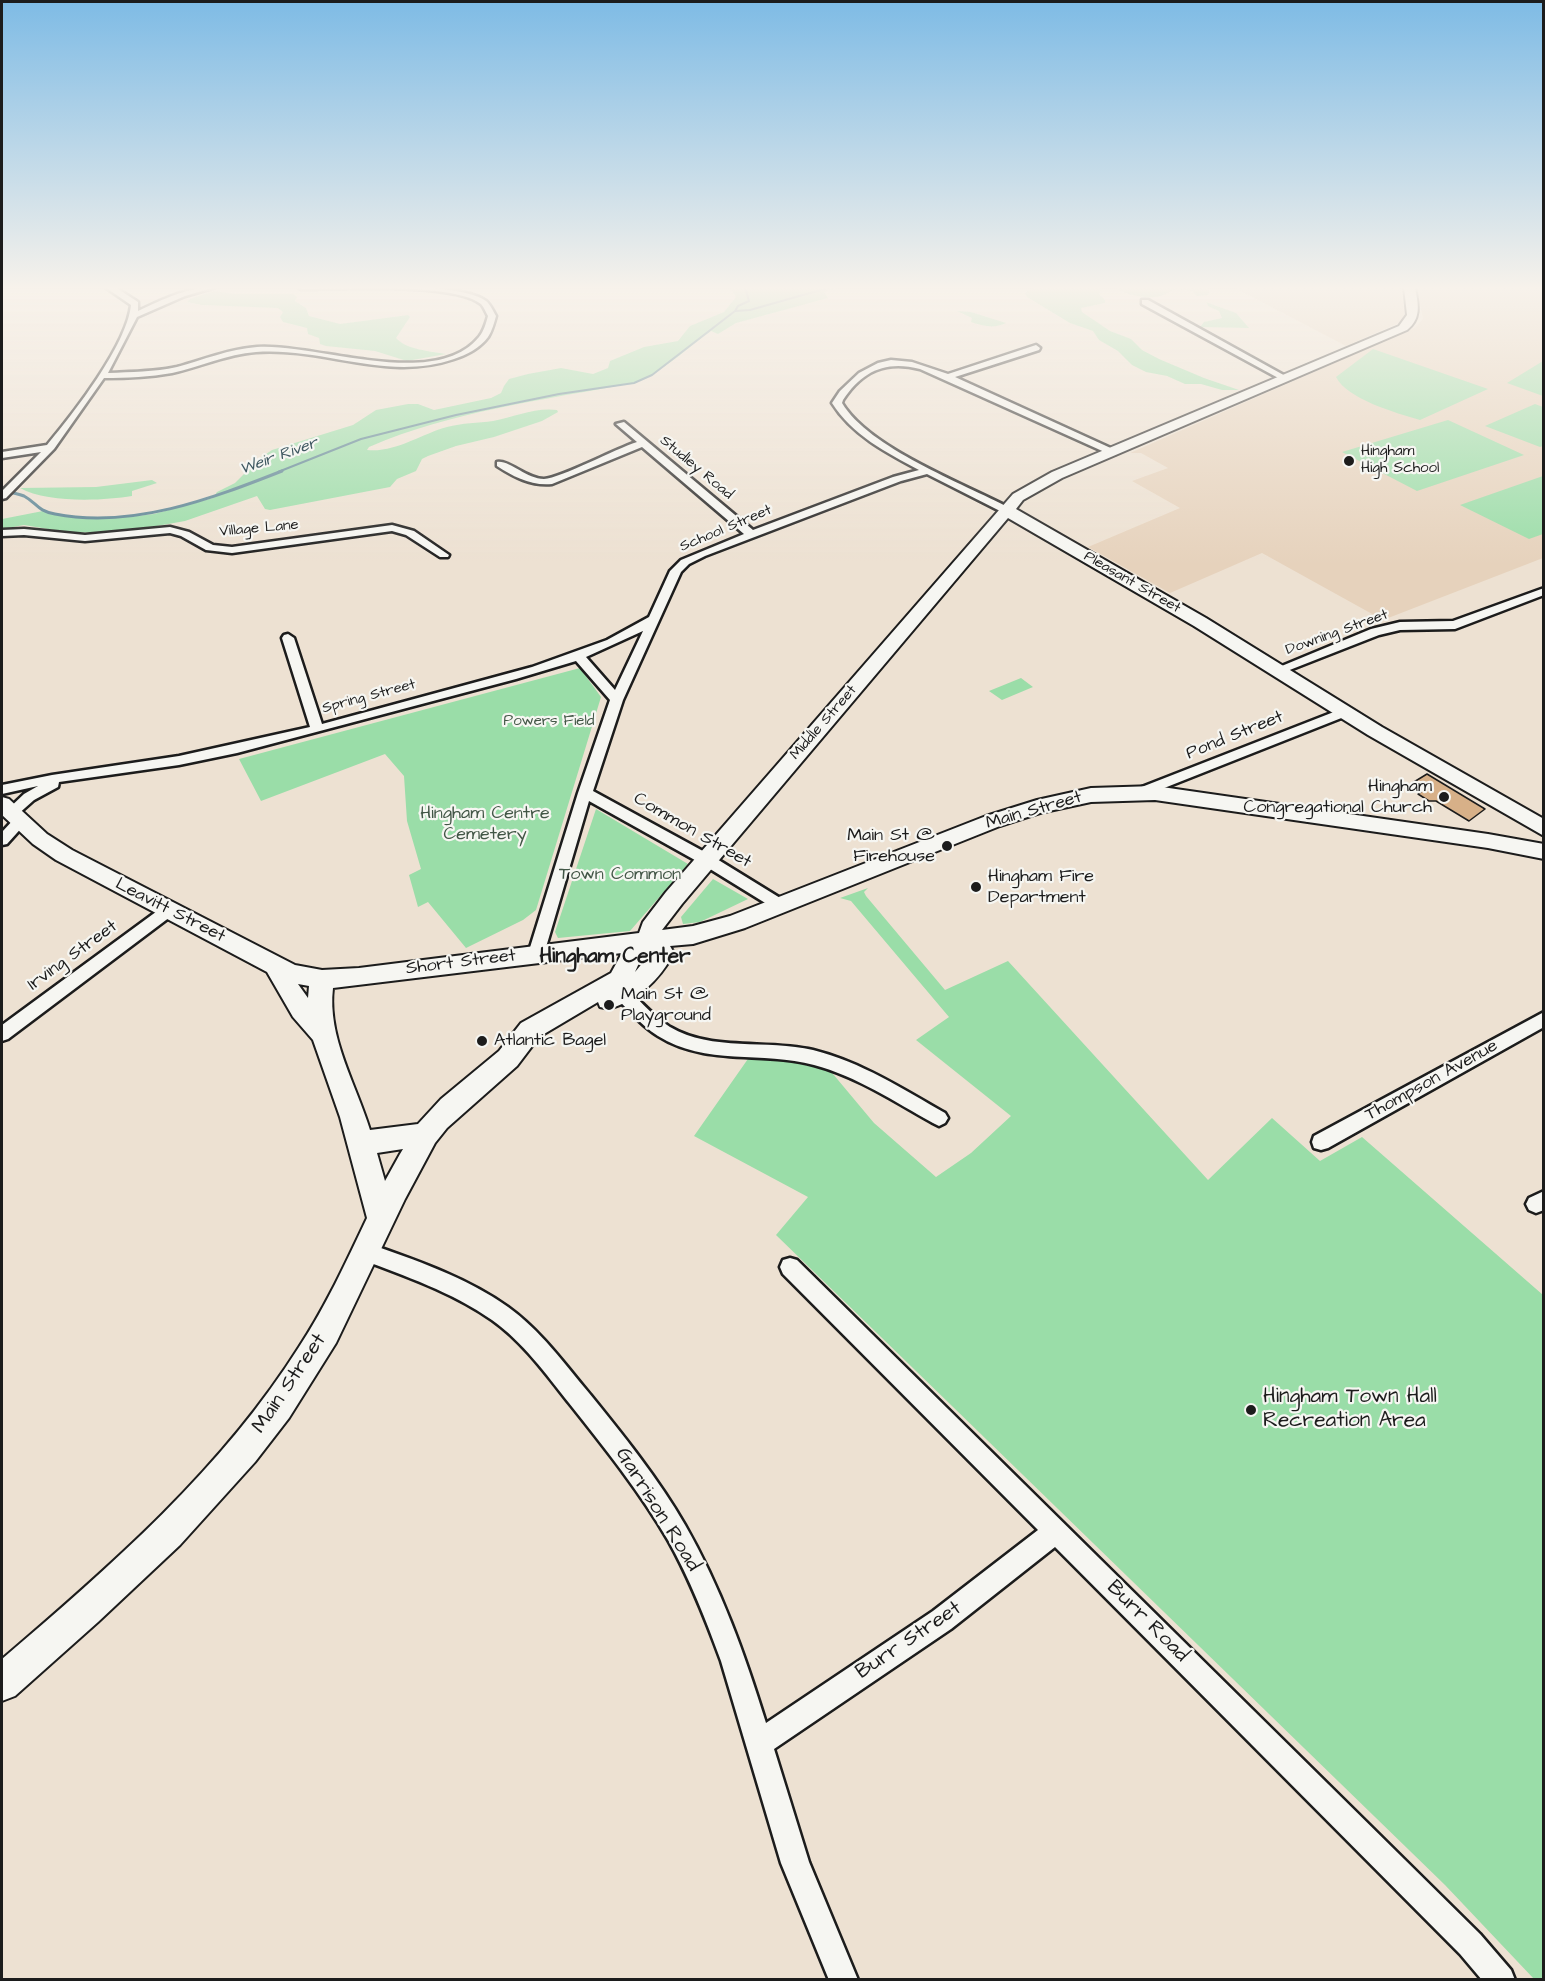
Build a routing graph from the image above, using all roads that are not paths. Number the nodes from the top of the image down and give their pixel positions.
1 (99, 379) edge
2 (858, 379) edge
3 (953, 379) edge
4 (1283, 379) edge
5 (621, 424) dead end
6 (643, 443) junction
7 (49, 448) junction
8 (1112, 452) junction
9 (2, 455) edge
10 (900, 457) junction
11 (500, 464) dead end
12 (927, 471) junction
13 (888, 482) junction
14 (2, 496) edge
15 (1006, 510) junction
16 (2, 533) edge
17 (752, 535) junction
18 (444, 555) dead end
19 (1544, 591) edge
20 (652, 620) junction
21 (288, 638) dead end
22 (578, 655) junction
23 (1278, 670) junction
24 (617, 700) junction
25 (1344, 712) junction
26 (317, 728) junction
27 (86, 775) junction
28 (2, 789) edge
29 (585, 793) junction
30 (1139, 793) junction
31 (11, 813) edge
32 (1544, 829) edge
33 (2, 840) edge
34 (1544, 852) edge
35 (707, 860) junction
36 (780, 905) junction
37 (169, 910) junction
38 (649, 941) junction
39 (536, 954) junction
40 (275, 966) junction
41 (322, 979) junction
42 (617, 988) junction
43 (1544, 1019) edge
44 (321, 1033) junction
45 (2, 1034) edge
46 (939, 1118) dead end
47 (426, 1135) junction
48 (1321, 1142) dead end
49 (360, 1143) junction
50 (382, 1220) junction
51 (367, 1252) junction
52 (790, 1267) dead end
53 (1056, 1531) junction
54 (2, 1683) edge
55 (758, 1744) junction
56 (844, 1980) edge
57 (1502, 1980) edge

1 - 7 street
2 - 10 street, Pleasant Street
3 - 8 street
4 - 8 street, Middle Street
5 - 6 street, Studley Road
6 - 11 street
6 - 17 street, Studley Road
7 - 9 street
7 - 14 street
8 - 15 street, Middle Street
10 - 12 street, Pleasant Street
10 - 13 street
12 - 13 street, School Street
12 - 15 street, Pleasant Street
13 - 17 street, School Street
15 - 23 street, Pleasant Street
15 - 35 street, Middle Street
16 - 18 street, Village Lane
17 - 20 street, School Street
19 - 23 street, Downing Street
20 - 22 street, Spring Street
20 - 24 street, School Street
21 - 26 street
22 - 24 street
22 - 26 street, Spring Street
23 - 25 street, Pleasant Street
24 - 29 street, School Street
25 - 30 street, Pond Street
25 - 32 street, Pleasant Street
26 - 27 street, Spring Street
27 - 28 street, Spring Street
27 - 31 street, Spring Street
29 - 35 street, Common Street
29 - 39 street, School Street
30 - 34 street, Main Street
30 - 36 street, Main Street
31 - 33 street, Spring Street
31 - 37 street, Leavitt Street
35 - 36 street, Common Street
35 - 38 street, Middle Street
36 - 38 street, Main Street
37 - 40 street, Leavitt Street
37 - 45 street, Irving Street
38 - 39 street, Short Street
38 - 42 street, Main Street
39 - 41 street, Short Street
40 - 41 street, Short Street
40 - 44 street
41 - 44 street
42 - 46 street
42 - 47 street, Main Street
43 - 48 street, Thompson Avenue
44 - 49 street
47 - 49 street
47 - 50 street, Main Street
49 - 50 street
50 - 51 street, Main Street
51 - 54 street, Main Street
51 - 55 street, Garrison Road
52 - 53 street, Burr Road
53 - 55 street, Burr Street
53 - 57 street, Burr Road
55 - 56 street, Garrison Road

